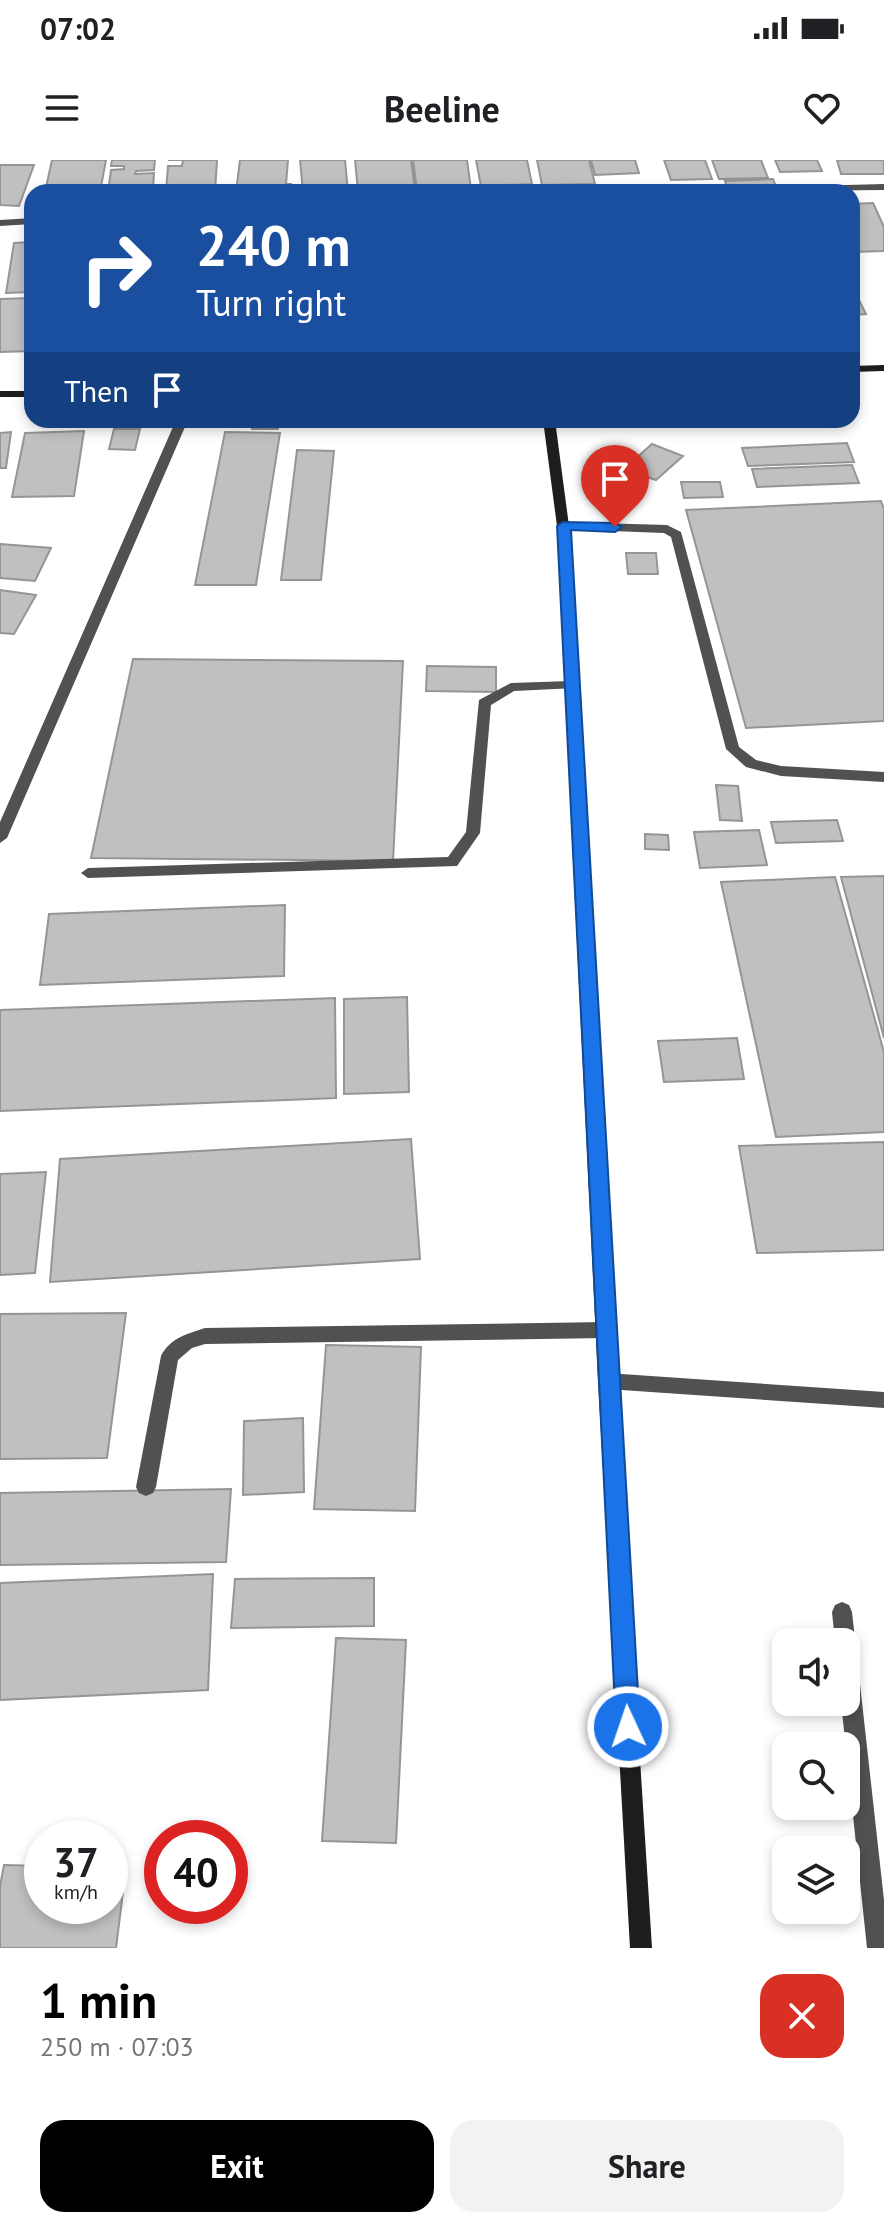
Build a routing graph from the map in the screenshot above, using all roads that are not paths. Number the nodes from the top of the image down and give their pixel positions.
1 (884, 187) edge
2 (860, 188) edge
3 (24, 222) edge
4 (0, 223) edge
5 (884, 368) edge
6 (860, 369) edge
7 (884, 378) edge
8 (860, 379) edge
9 (0, 384) edge
10 (24, 384) edge
11 (0, 394) edge
12 (24, 394) edge
13 (179, 428) edge
14 (550, 428) edge
15 (563, 526) junction
16 (571, 685) junction
17 (884, 777) edge
18 (0, 838) edge
19 (88, 873) dead end
20 (605, 1330) junction
21 (607, 1381) junction
22 (884, 1400) edge
23 (146, 1487) dead end
24 (842, 1612) dead end
25 (844, 1628) edge
26 (853, 1716) edge
27 (641, 1948) edge
28 (878, 1948) edge

1 - 2 street
3 - 4 street
5 - 6 street
7 - 8 street
9 - 10 street
11 - 12 street
13 - 18 street
14 - 15 street
15 - 16 street
15 - 17 street
16 - 19 street
16 - 20 street
20 - 21 street
20 - 23 street
21 - 22 street
21 - 27 street
24 - 25 street
26 - 28 street

